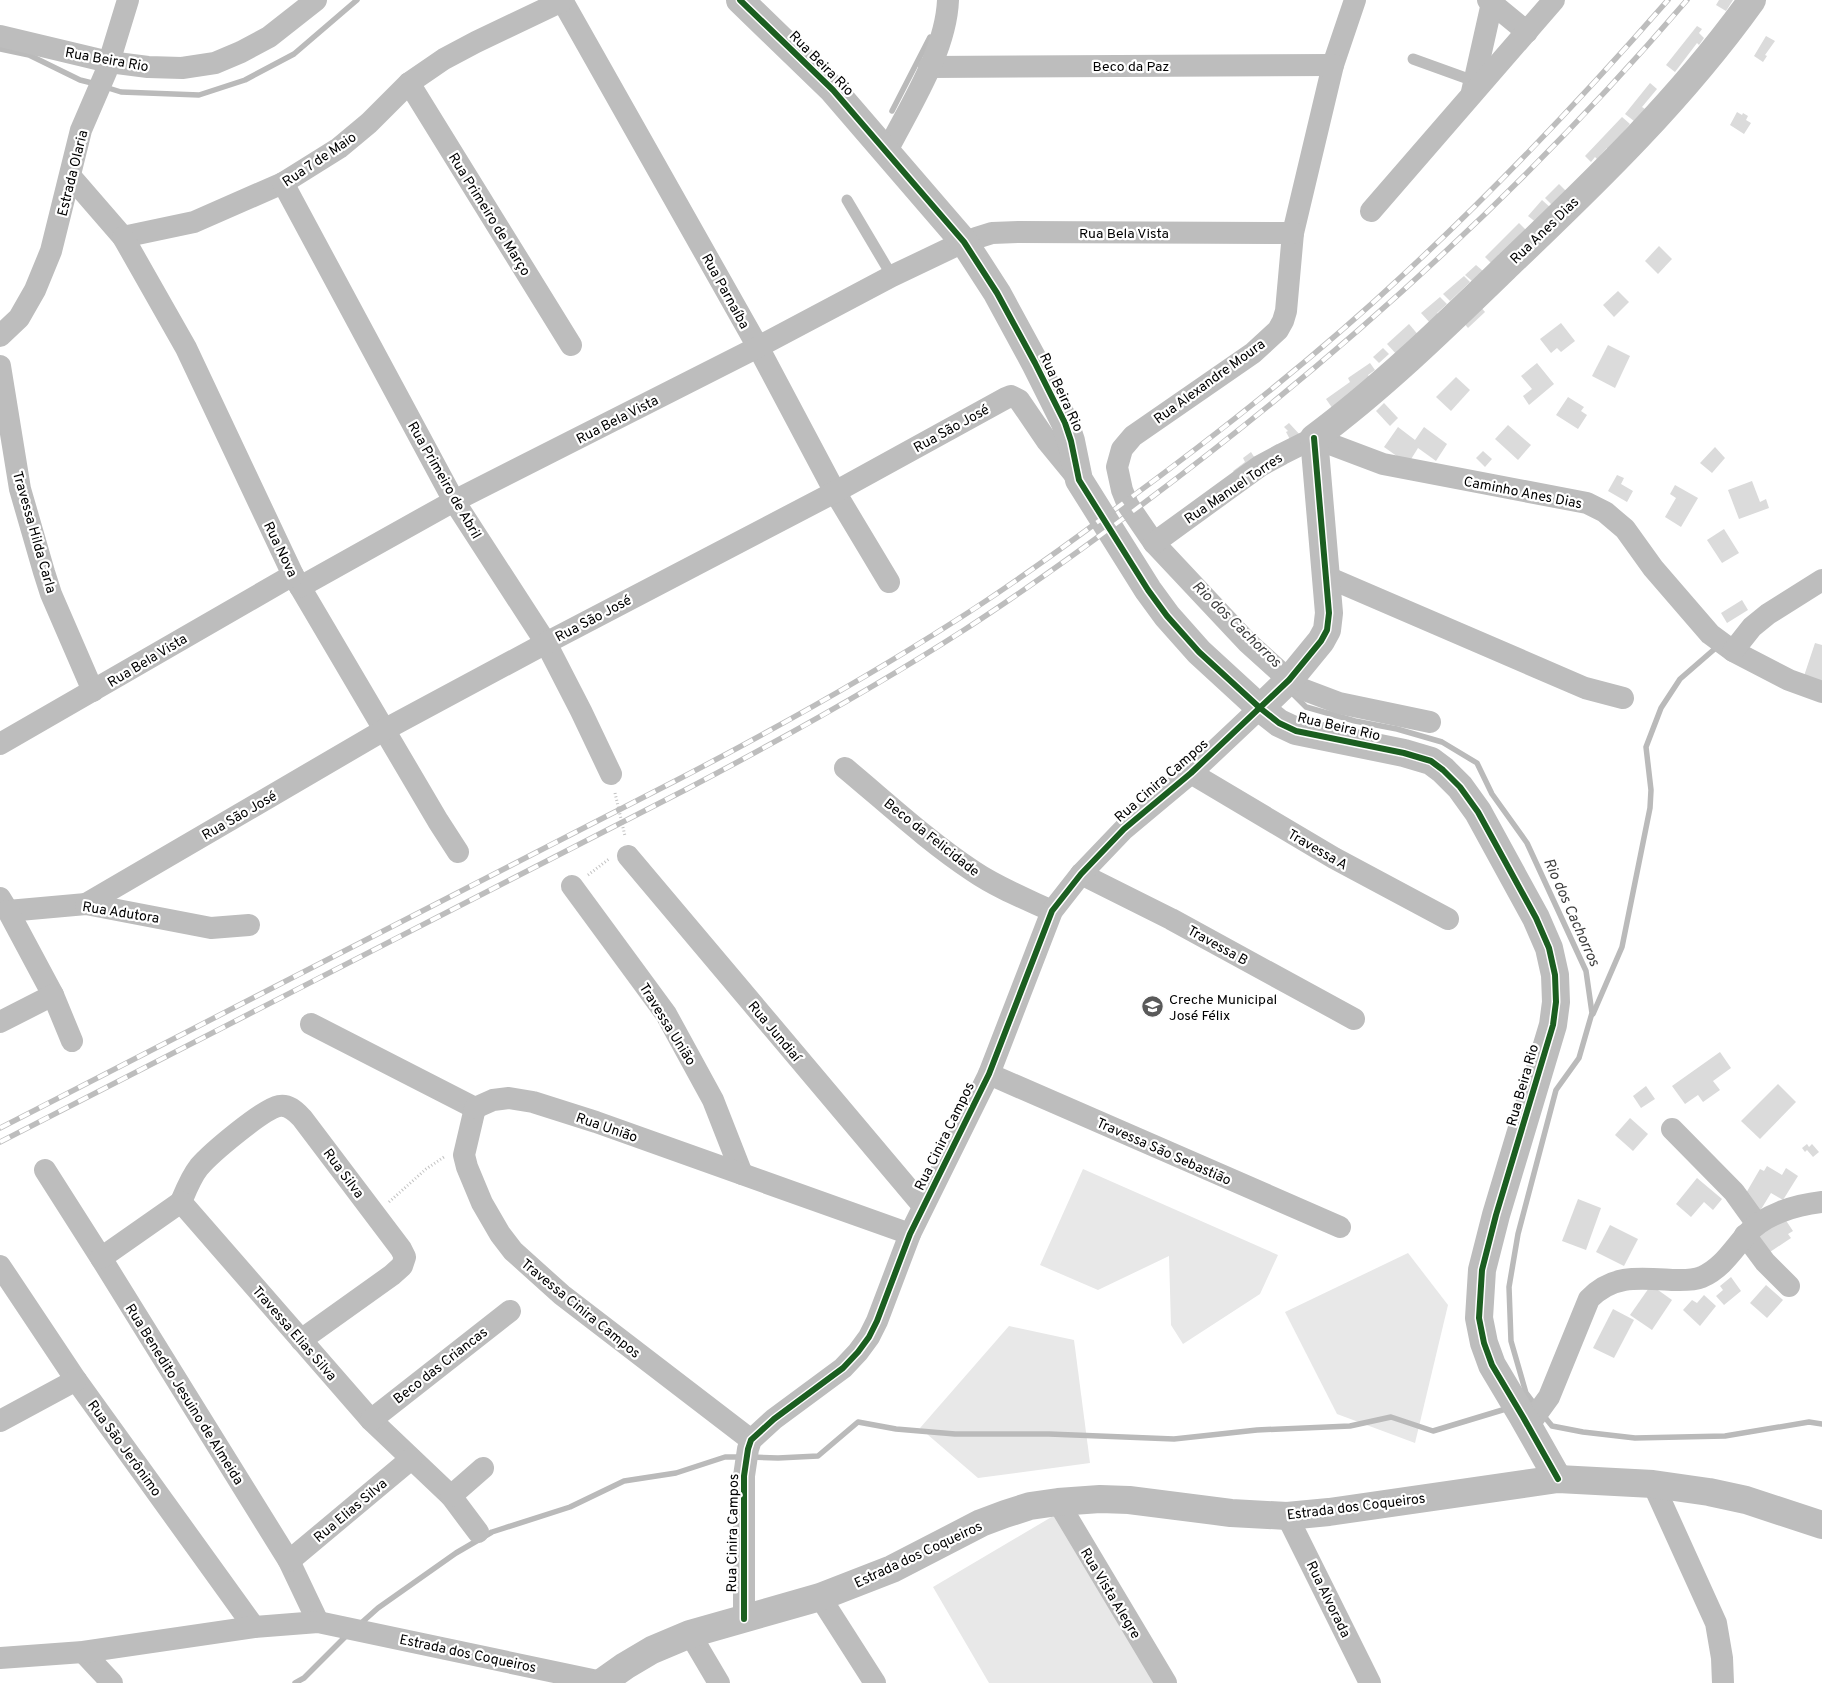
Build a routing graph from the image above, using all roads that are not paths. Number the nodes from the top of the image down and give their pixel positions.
1 (128, 0) edge
2 (316, 0) edge
3 (562, 0) edge
4 (740, 0) edge
5 (948, 0) edge
6 (1355, 0) edge
7 (1554, 0) edge
8 (1752, 0) edge
9 (1490, 1) edge
10 (1527, 32) junction
11 (0, 36) edge
12 (1413, 59) dead end
13 (1333, 65) junction
14 (108, 67) junction
15 (929, 67) junction
16 (409, 84) junction
17 (1473, 87) junction
18 (887, 151) junction
19 (71, 177) junction
20 (283, 183) junction
21 (848, 200) dead end
22 (1371, 211) dead end
23 (1293, 233) junction
24 (123, 237) junction
25 (960, 244) junction
26 (892, 276) junction
27 (0, 336) edge
28 (571, 345) dead end
29 (758, 347) junction
30 (0, 366) edge
31 (1314, 438) junction
32 (1079, 480) junction
33 (835, 492) junction
34 (454, 501) junction
35 (1154, 543) junction
36 (1325, 576) junction
37 (1822, 580) edge
38 (296, 581) junction
39 (889, 582) dead end
40 (546, 642) junction
41 (1731, 650) junction
42 (93, 691) junction
43 (1822, 692) edge
44 (1275, 694) junction
45 (1623, 698) dead end
46 (1430, 722) dead end
47 (384, 730) junction
48 (0, 744) edge
49 (845, 768) dead end
50 (1191, 773) junction
51 (611, 774) road end
52 (458, 852) dead end
53 (627, 852) road end
54 (1081, 874) junction
55 (572, 886) road end
56 (2, 901) edge
57 (86, 904) junction
58 (1052, 910) junction
59 (1448, 919) dead end
60 (249, 925) dead end
61 (54, 995) junction
62 (1354, 1019) dead end
63 (0, 1022) edge
64 (312, 1024) dead end
65 (72, 1041) dead end
66 (989, 1074) junction
67 (475, 1108) junction
68 (1672, 1129) dead end
69 (45, 1170) dead end
70 (742, 1174) junction
71 (181, 1202) junction
72 (1822, 1202) edge
73 (923, 1206) junction
74 (1340, 1227) dead end
75 (1751, 1230) junction
76 (910, 1234) junction
77 (101, 1258) junction
78 (0, 1266) edge
79 (1789, 1286) dead end
80 (510, 1311) dead end
81 (301, 1340) junction
82 (76, 1380) junction
83 (1525, 1416) junction
84 (371, 1420) junction
85 (0, 1421) edge
86 (749, 1445) junction
87 (411, 1459) junction
88 (483, 1468) dead end
89 (1558, 1479) junction
90 (1654, 1484) junction
91 (451, 1496) junction
92 (1058, 1502) junction
93 (1287, 1516) junction
94 (1822, 1525) edge
95 (478, 1532) dead end
96 (289, 1561) junction
97 (820, 1598) junction
98 (744, 1619) junction
99 (318, 1622) junction
100 (254, 1626) junction
101 (690, 1634) junction
102 (82, 1652) junction
103 (0, 1658) edge
104 (112, 1683) edge
105 (602, 1683) edge
106 (719, 1683) edge
107 (875, 1683) edge
108 (1166, 1683) edge
109 (1370, 1683) edge
110 (1723, 1683) edge

1 - 14 street, Estrada Olaria
2 - 14 street, Rua Beira Rio
3 - 16 street, Rua 7 de Maio
3 - 29 street, Rua Parnaíba
4 - 18 street, Rua Beira Rio
5 - 15 street
6 - 13 street, Rua Alexandre Moura
7 - 10 street
8 - 31 street, Rua Anes Dias
9 - 10 street
9 - 17 street
10 - 17 street
11 - 14 street, Rua Beira Rio
12 - 17 lane
13 - 15 street, Beco da Paz
13 - 23 street, Rua Alexandre Moura
14 - 19 street, Estrada Olaria
15 - 18 street
16 - 20 street, Rua 7 de Maio
16 - 28 street, Rua Primeiro de Março
17 - 22 street
18 - 25 street, Rua Beira Rio
19 - 24 street
19 - 27 street, Estrada Olaria
20 - 24 street, Rua 7 de Maio
20 - 34 street, Rua Primeiro de Abril
21 - 26 lane
23 - 25 street, Rua Bela Vista
23 - 35 street, Rua Alexandre Moura
24 - 38 street, Rua Nova
25 - 26 street, Rua Bela Vista
25 - 32 street, Rua Beira Rio
26 - 29 street, Rua Bela Vista
29 - 33 street, Rua Parnaíba
29 - 34 street, Rua Bela Vista
30 - 42 street, Travessa Hilda Carla
31 - 35 street, Rua Manuel Torres
31 - 36 street
31 - 41 street, Caminho Anes Dias
32 - 33 street, Rua São José
32 - 44 street, Rua Beira Rio
33 - 39 street, Rua Parnaíba
33 - 40 street, Rua São José
34 - 38 street, Rua Bela Vista
34 - 40 street, Rua Primeiro de Abril
35 - 44 street, Rua Alexandre Moura
36 - 44 street
36 - 45 street
37 - 41 street
38 - 42 street, Rua Bela Vista
38 - 47 street, Rua Nova
40 - 47 street, Rua São José
40 - 51 street, Rua Primeiro de Abril
41 - 43 street
42 - 48 street, Rua Bela Vista
44 - 46 street, Rua Alexandre Moura
44 - 50 street, Rua Cinira Campos
44 - 83 street, Rua Beira Rio
47 - 52 street, Rua Nova
47 - 57 street, Rua São José
49 - 58 street, Beco da Felicidade
50 - 54 street, Rua Cinira Campos
50 - 59 street, Travessa A
53 - 73 street, Rua Jundiaí
54 - 58 street, Rua Cinira Campos
54 - 62 street, Travessa B
55 - 70 street, Travessa União
56 - 57 street, Rua Adutora
56 - 61 street
57 - 60 street, Rua Adutora
58 - 66 street, Rua Cinira Campos
61 - 63 street
61 - 65 street
64 - 67 street
66 - 73 street, Rua Cinira Campos
66 - 74 street, Travessa São Sebastião
67 - 70 street, Rua União
67 - 86 street, Travessa Cinira Campos
68 - 75 street
69 - 77 street, Rua Benedito Jesuino de Almeida
70 - 76 street, Rua União
71 - 77 street
71 - 81 street, Travessa Elias Silva
71 - 81 street, Rua Silva
72 - 75 street
73 - 76 street, Rua Cinira Campos
75 - 79 street
75 - 83 street
76 - 86 street, Rua Cinira Campos
77 - 96 street, Rua Benedito Jesuino de Almeida
78 - 82 street, Rua São Jerônimo
80 - 84 street, Beco das Criancas
81 - 84 street, Travessa Elias Silva
82 - 85 street
82 - 100 street, Rua São Jerônimo
83 - 89 street, Rua Beira Rio
84 - 87 street, Travessa Elias Silva
86 - 98 street, Rua Cinira Campos
87 - 91 street, Travessa Elias Silva
87 - 96 street, Rua Elias Silva
88 - 91 street
89 - 90 street, Estrada dos Coqueiros
89 - 93 street, Estrada dos Coqueiros
90 - 94 street, Estrada dos Coqueiros
90 - 110 street
91 - 95 street, Travessa Elias Silva
92 - 93 street, Estrada dos Coqueiros
92 - 97 street, Estrada dos Coqueiros
92 - 108 street, Rua Vista Alegre
93 - 109 street, Rua Alvorada
96 - 99 street, Rua Benedito Jesuino de Almeida
97 - 98 street, Estrada dos Coqueiros
97 - 107 street
98 - 101 street, Estrada dos Coqueiros
99 - 100 street, Estrada dos Coqueiros
99 - 105 street, Estrada dos Coqueiros
100 - 102 street, Estrada dos Coqueiros
101 - 105 street, Estrada dos Coqueiros
101 - 106 street
102 - 103 street, Estrada dos Coqueiros
102 - 104 street

